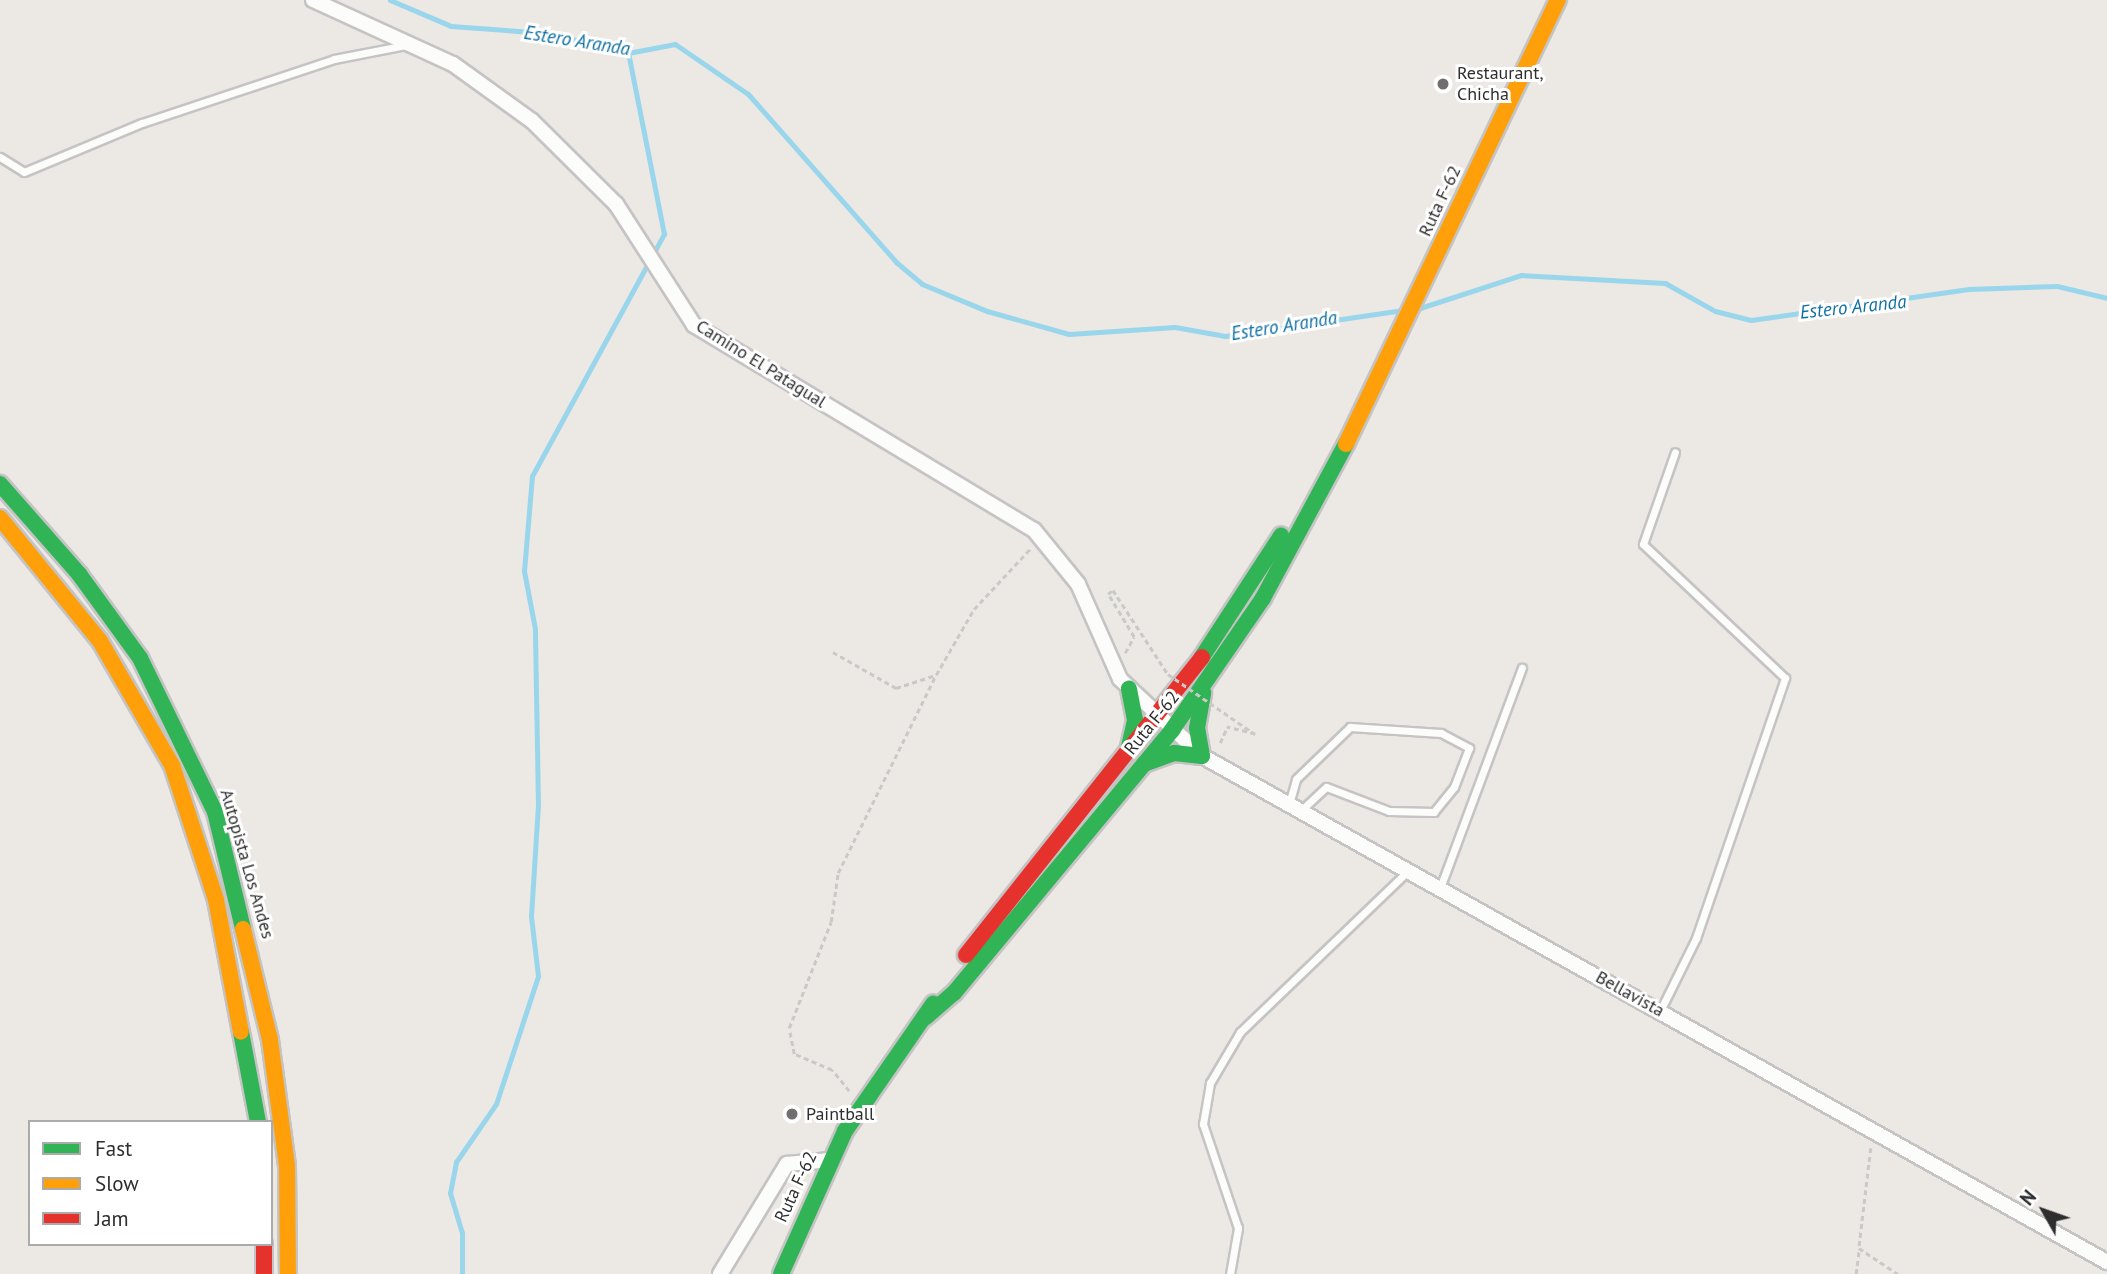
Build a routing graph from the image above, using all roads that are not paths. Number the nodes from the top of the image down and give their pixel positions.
1 (313, 0) edge
2 (1558, 0) edge
3 (413, 43) junction
4 (0, 158) edge
5 (1356, 417) junction
6 (1675, 452) dead end
7 (0, 484) edge
8 (0, 518) edge
9 (1522, 668) dead end
10 (1210, 678) junction
11 (1184, 686) junction
12 (1129, 689) junction
13 (1158, 718) junction
14 (1172, 730) junction
15 (1202, 756) junction
16 (1121, 764) junction
17 (1144, 764) junction
18 (1295, 807) junction
19 (1409, 871) junction
20 (1440, 888) junction
21 (1660, 1011) junction
22 (926, 1017) junction
23 (258, 1120) edge
24 (830, 1160) junction
25 (264, 1246) edge
26 (2107, 1262) edge
27 (264, 1274) edge
28 (288, 1274) edge
29 (720, 1274) edge
30 (781, 1274) edge
31 (1230, 1274) edge

1 - 3 street, Camino El Patagual
2 - 5 main road, Ruta F-62
3 - 4 lane
3 - 12 street, Camino El Patagual
5 - 10 main road, Ruta F-62
5 - 11 main road, Ruta F-62
6 - 21 lane
7 - 28 main road, Autopista Los Andes
8 - 23 main road
9 - 20 lane
10 - 14 main road, Ruta F-62
10 - 15 main road
11 - 12 main road
11 - 13 main road, Ruta F-62
12 - 13 street, Camino El Patagual
12 - 16 main road
13 - 14 street, Bellavista
13 - 16 main road, Ruta F-62
14 - 15 street, Bellavista
14 - 17 main road, Ruta F-62
15 - 17 main road
15 - 18 street, Bellavista
16 - 22 main road, Ruta F-62
17 - 22 main road, Ruta F-62
18 - 18 lane
18 - 19 street, Bellavista
19 - 20 street, Bellavista
19 - 31 lane
20 - 21 street, Bellavista
21 - 26 street, Bellavista
22 - 24 main road, Ruta F-62
24 - 29 street
24 - 30 main road, Ruta F-62
25 - 27 main road

